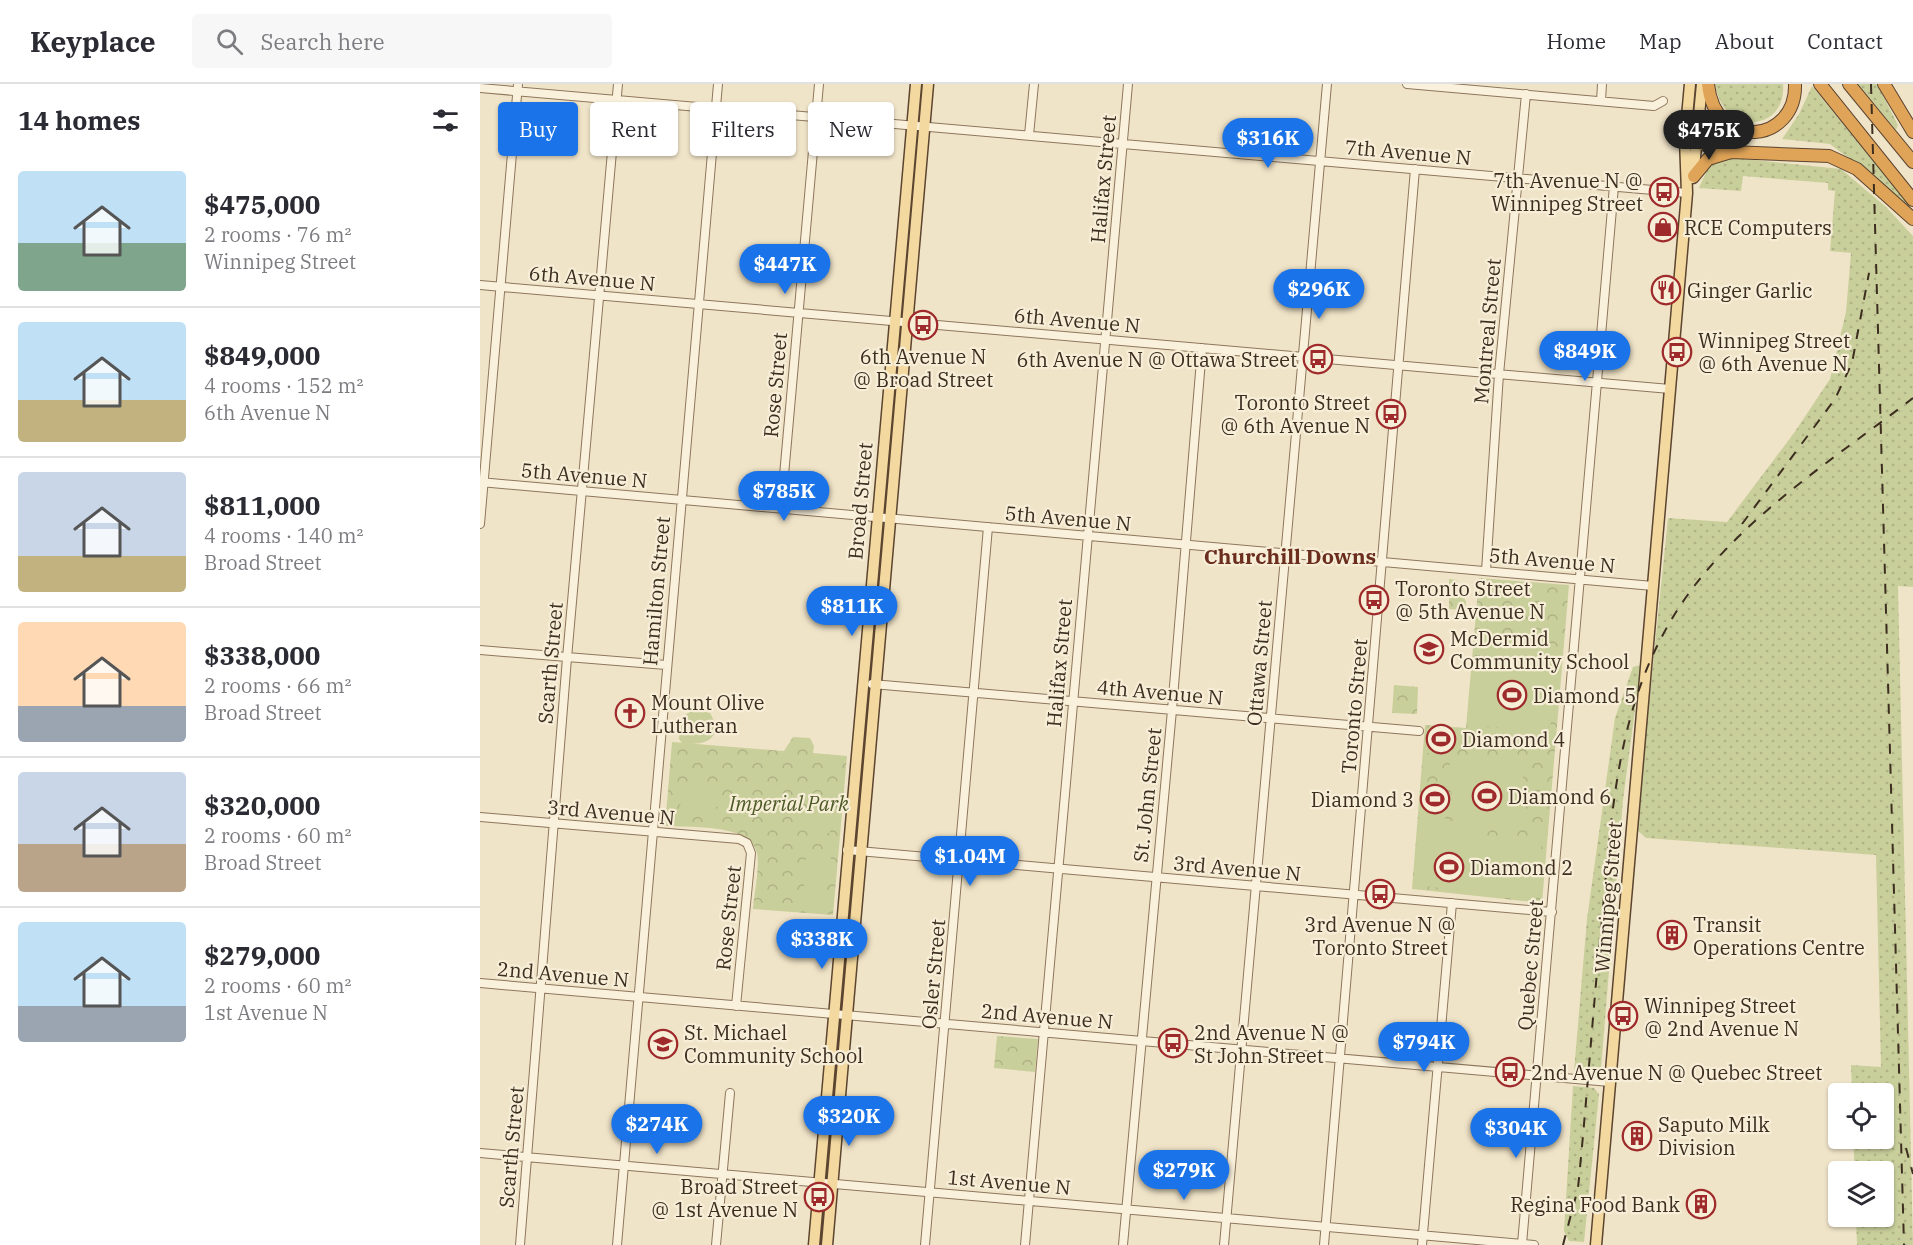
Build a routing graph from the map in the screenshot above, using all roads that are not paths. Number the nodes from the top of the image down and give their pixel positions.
1 (618, 84) edge
2 (718, 84) edge
3 (819, 84) edge
4 (916, 84) edge
5 (928, 84) edge
6 (1034, 84) edge
7 (1128, 84) edge
8 (1327, 84) edge
9 (1407, 84) edge
10 (1602, 84) edge
11 (1690, 84) edge
12 (1702, 84) edge
13 (1708, 84) edge
14 (1795, 84) edge
15 (1820, 84) edge
16 (1849, 84) edge
17 (1884, 84) edge
18 (480, 88) edge
19 (518, 88) edge
20 (1526, 94) junction
21 (617, 99) junction
22 (1601, 101) junction
23 (1663, 101) dead end
24 (717, 102) edge
25 (817, 102) edge
26 (690, 106) edge
27 (894, 124) edge
28 (912, 125) junction
29 (925, 126) junction
30 (1913, 132) edge
31 (1029, 135) junction
32 (1691, 141) junction
33 (1123, 143) junction
34 (1731, 152) junction
35 (713, 156) edge
36 (812, 156) edge
37 (1320, 160) junction
38 (1913, 162) edge
39 (1414, 169) junction
40 (1694, 176) junction
41 (1518, 178) junction
42 (1614, 186) junction
43 (1687, 193) junction
44 (1913, 200) edge
45 (1913, 219) edge
46 (480, 285) edge
47 (501, 287) junction
48 (600, 295) junction
49 (700, 304) junction
50 (797, 312) junction
51 (895, 321) junction
52 (907, 322) junction
53 (1104, 339) junction
54 (1202, 348) junction
55 (1302, 356) junction
56 (1400, 365) junction
57 (1499, 374) junction
58 (1598, 382) junction
59 (1670, 388) junction
60 (482, 483) edge
61 (582, 491) junction
62 (681, 500) junction
63 (781, 509) junction
64 (877, 518) junction
65 (890, 519) junction
66 (480, 524) edge
67 (988, 527) junction
68 (1086, 536) junction
69 (1185, 544) junction
70 (1286, 554) junction
71 (1383, 562) junction
72 (1486, 571) junction
73 (1580, 579) junction
74 (1653, 586) junction
75 (480, 650) edge
76 (567, 658) junction
77 (666, 666) junction
78 (862, 683) junction
79 (875, 684) junction
80 (974, 693) junction
81 (1073, 701) junction
82 (1172, 710) junction
83 (1271, 718) junction
84 (1369, 727) junction
85 (1419, 731) dead end
86 (480, 817) edge
87 (555, 823) junction
88 (653, 832) junction
89 (739, 839) joint
90 (847, 850) junction
91 (860, 852) junction
92 (959, 860) junction
93 (1056, 869) junction
94 (1156, 877) junction
95 (1254, 886) junction
96 (1354, 894) junction
97 (1452, 903) junction
98 (1552, 912) junction
99 (480, 983) edge
100 (540, 989) junction
101 (638, 997) junction
102 (736, 1006) junction
103 (832, 1015) junction
104 (846, 1016) junction
105 (945, 1023) junction
106 (1043, 1032) junction
107 (1143, 1041) junction
108 (1240, 1050) junction
109 (1339, 1058) junction
110 (1438, 1067) junction
111 (1537, 1076) junction
112 (1610, 1082) junction
113 (730, 1093) dead end
114 (480, 1153) edge
115 (526, 1157) junction
116 (624, 1165) junction
117 (723, 1174) junction
118 (819, 1182) junction
119 (831, 1184) junction
120 (930, 1192) junction
121 (1029, 1201) junction
122 (1126, 1209) junction
123 (1226, 1218) junction
124 (1326, 1227) junction
125 (1423, 1235) junction
126 (1522, 1244) edge
127 (520, 1245) edge
128 (617, 1245) edge
129 (716, 1245) edge
130 (814, 1245) edge
131 (827, 1245) edge
132 (926, 1245) edge
133 (1025, 1245) edge
134 (1123, 1245) edge
135 (1224, 1245) edge
136 (1324, 1245) edge
137 (1422, 1245) edge
138 (1534, 1245) edge
139 (1596, 1245) edge

1 - 21 street, Scarth Street
2 - 24 street, Hamilton Street
3 - 25 street, Rose Street
4 - 28 main road, Broad Street
5 - 29 main road, Broad Street
6 - 31 street
7 - 33 street, Halifax Street
8 - 37 street, Ottawa Street
9 - 20 street
10 - 22 street
11 - 32 main road, Winnipeg Street
12 - 32 main road, Winnipeg Street
13 - 14 highway
15 - 44 highway
16 - 38 highway
17 - 30 highway
18 - 19 street, 7th Avenue N
19 - 21 street, 7th Avenue N
19 - 47 street
20 - 22 street
20 - 41 street, Montreal Street
21 - 26 street, 7th Avenue N
21 - 48 street, Scarth Street
22 - 23 street
27 - 28 street, 7th Avenue N
28 - 29 street, 7th Avenue N
28 - 51 main road, Broad Street
29 - 31 street, 7th Avenue N
29 - 52 main road, Broad Street
31 - 33 street, 7th Avenue N
32 - 34 highway
32 - 40 main road, Winnipeg Street
32 - 43 main road, Winnipeg Street
33 - 37 street, 7th Avenue N
33 - 53 street, Halifax Street
34 - 40 highway
34 - 45 highway
35 - 49 street, Hamilton Street
36 - 50 street, Rose Street
37 - 39 street, 7th Avenue N
37 - 55 street, Ottawa Street
39 - 41 street, 7th Avenue N
39 - 56 street, Toronto Street
40 - 43 main road, Winnipeg Street
41 - 42 street, 7th Avenue N
41 - 57 street, Montreal Street
42 - 43 street, 7th Avenue N
42 - 58 street, Quebec Street
43 - 59 main road, Winnipeg Street
46 - 47 street, 6th Avenue N
47 - 48 street, 6th Avenue N
47 - 60 street
48 - 49 street, 6th Avenue N
48 - 61 street, Scarth Street
49 - 50 street, 6th Avenue N
49 - 62 street, Hamilton Street
50 - 51 street, 6th Avenue N
50 - 63 street, Rose Street
51 - 52 street, 6th Avenue N
51 - 64 main road, Broad Street
52 - 53 street, 6th Avenue N
52 - 65 main road, Broad Street
53 - 54 street, 6th Avenue N
53 - 68 street, Halifax Street
54 - 55 street, 6th Avenue N
54 - 69 street, St. John Street
55 - 56 street, 6th Avenue N
55 - 70 street, Ottawa Street
56 - 57 street, 6th Avenue N
56 - 71 street, Toronto Street
57 - 58 street, 6th Avenue N
57 - 72 street, Montreal Street
58 - 59 street, 6th Avenue N
58 - 73 street, Quebec Street
59 - 74 main road, Winnipeg Street
60 - 61 street, 5th Avenue N
60 - 66 street
61 - 62 street, 5th Avenue N
61 - 76 street, Scarth Street
62 - 63 street, 5th Avenue N
62 - 77 street, Hamilton Street
63 - 64 street, 5th Avenue N
64 - 65 street, 5th Avenue N
64 - 78 main road, Broad Street
65 - 67 street, 5th Avenue N
65 - 79 main road, Broad Street
67 - 68 street, 5th Avenue N
67 - 80 street, Osler Street
68 - 69 street, 5th Avenue N
68 - 81 street, Halifax Street
69 - 70 street, 5th Avenue N
69 - 82 street, St. John Street
70 - 71 street, 5th Avenue N
70 - 83 street, Ottawa Street
71 - 72 street, 5th Avenue N
71 - 84 street, Toronto Street
72 - 73 street, 5th Avenue N
73 - 74 street, 5th Avenue N
73 - 98 street, Quebec Street
74 - 112 main road, Winnipeg Street
75 - 76 street
76 - 77 street
76 - 87 street, Scarth Street
77 - 88 street, Hamilton Street
78 - 79 street, 4th Avenue N
78 - 90 main road, Broad Street
79 - 80 street, 4th Avenue N
79 - 91 main road, Broad Street
80 - 81 street, 4th Avenue N
80 - 92 street, Osler Street
81 - 82 street, 4th Avenue N
81 - 93 street, Halifax Street
82 - 83 street, 4th Avenue N
82 - 94 street, St. John Street
83 - 84 street, 4th Avenue N
83 - 95 street, Ottawa Street
84 - 85 street, 4th Avenue N
84 - 96 street, Toronto Street
86 - 87 street, 3rd Avenue N
87 - 88 street, 3rd Avenue N
87 - 100 street, Scarth Street
88 - 89 street, 3rd Avenue N
88 - 101 street, Hamilton Street
89 - 102 street, Rose Street
90 - 91 street, 3rd Avenue N
90 - 103 main road, Broad Street
91 - 92 street, 3rd Avenue N
91 - 104 main road, Broad Street
92 - 93 street, 3rd Avenue N
92 - 105 street, Osler Street
93 - 94 street, 3rd Avenue N
93 - 106 street, Halifax Street
94 - 95 street, 3rd Avenue N
94 - 107 street, St. John Street
95 - 96 street, 3rd Avenue N
95 - 108 street, Ottawa Street
96 - 97 street, 3rd Avenue N
96 - 109 street, Toronto Street
97 - 98 street, 3rd Avenue N
97 - 110 street
98 - 111 street, Quebec Street
99 - 100 street, 2nd Avenue N
100 - 101 street, 2nd Avenue N
100 - 115 street, Scarth Street
101 - 102 street, 2nd Avenue N
101 - 116 street, Hamilton Street
102 - 103 street, 2nd Avenue N
103 - 104 street, 2nd Avenue N
103 - 118 main road, Broad Street
104 - 105 street, 2nd Avenue N
104 - 119 main road, Broad Street
105 - 106 street, 2nd Avenue N
105 - 120 street, Osler Street
106 - 107 street, 2nd Avenue N
106 - 121 street, Halifax Street
107 - 108 street, 2nd Avenue N
107 - 122 street, St. John Street
108 - 109 street, 2nd Avenue N
108 - 123 street, Ottawa Street
109 - 110 street, 2nd Avenue N
109 - 124 street, Toronto Street
110 - 111 street, 2nd Avenue N
110 - 125 street
111 - 112 street, 2nd Avenue N
111 - 126 street, Quebec Street
112 - 139 main road, Winnipeg Street
113 - 117 street
114 - 115 street, 1st Avenue N
115 - 116 street, 1st Avenue N
115 - 127 street, Scarth Street
116 - 117 street, 1st Avenue N
116 - 128 street, Hamilton Street
117 - 118 street, 1st Avenue N
117 - 129 street
118 - 119 street, 1st Avenue N
118 - 130 main road, Broad Street
119 - 120 street, 1st Avenue N
119 - 131 main road, Broad Street
120 - 121 street, 1st Avenue N
120 - 132 street, Osler Street
121 - 122 street, 1st Avenue N
121 - 133 street, Halifax Street
122 - 123 street, 1st Avenue N
122 - 134 street, St. John Street
123 - 124 street, 1st Avenue N
123 - 135 street, Ottawa Street
124 - 125 street, 1st Avenue N
124 - 136 street, Toronto Street
125 - 126 street, 1st Avenue N
125 - 137 street
126 - 138 street, 1st Avenue N

